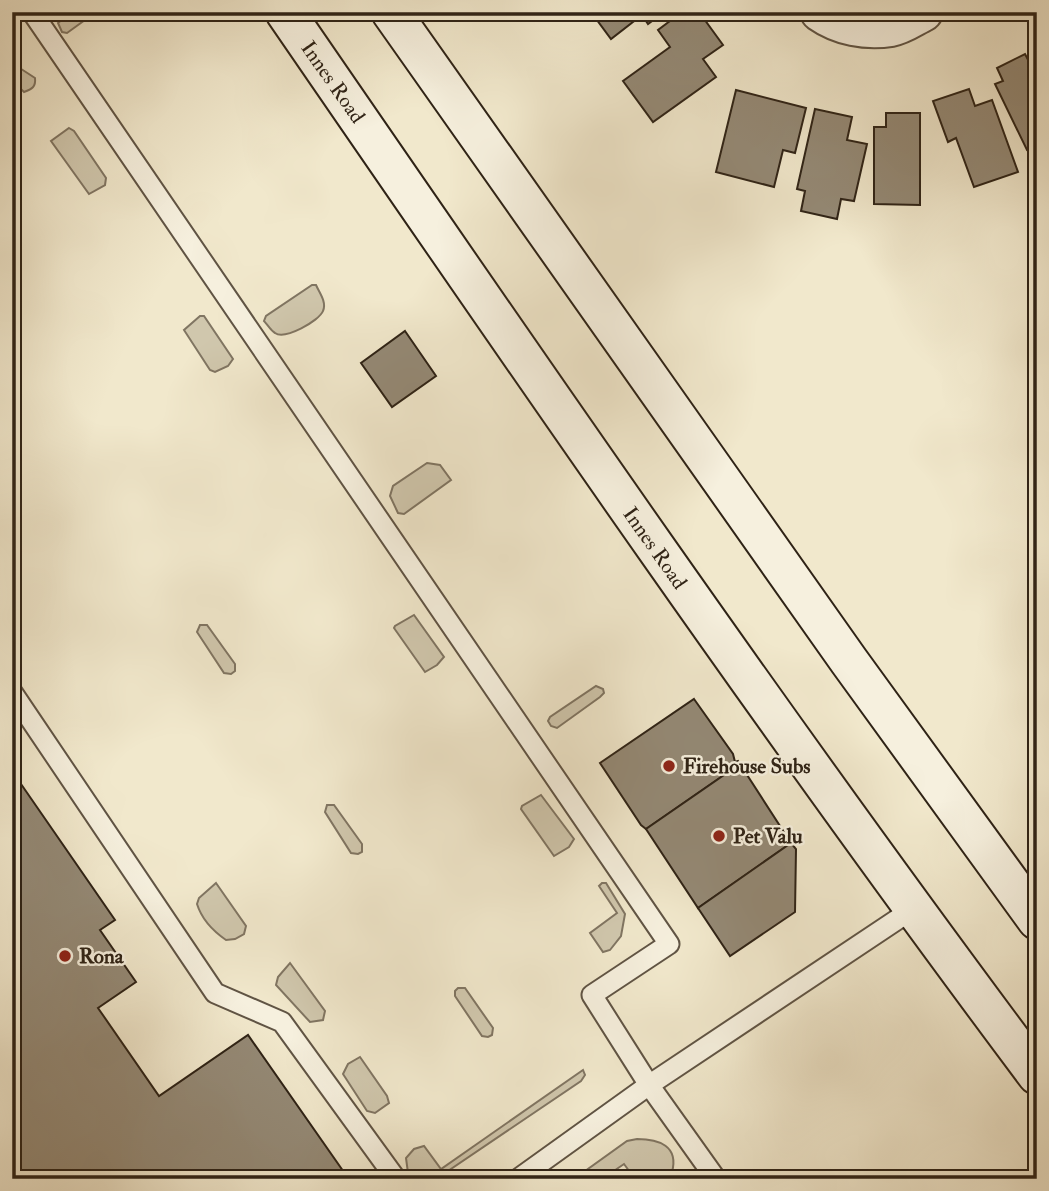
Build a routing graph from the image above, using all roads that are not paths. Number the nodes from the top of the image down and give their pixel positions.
1 (32, 12) edge
2 (285, 12) edge
3 (391, 12) edge
4 (820, 12) edge
5 (923, 12) edge
6 (12, 692) edge
7 (913, 909) junction
8 (1037, 920) edge
9 (1037, 1076) edge
10 (649, 1085) junction
11 (396, 1179) edge
12 (519, 1179) edge
13 (716, 1179) edge

1 - 10 lane
2 - 7 main road, Innes Road
3 - 8 main road
4 - 5 main road
6 - 11 lane
7 - 9 main road, Innes Road
7 - 10 lane
10 - 12 lane
10 - 13 lane

